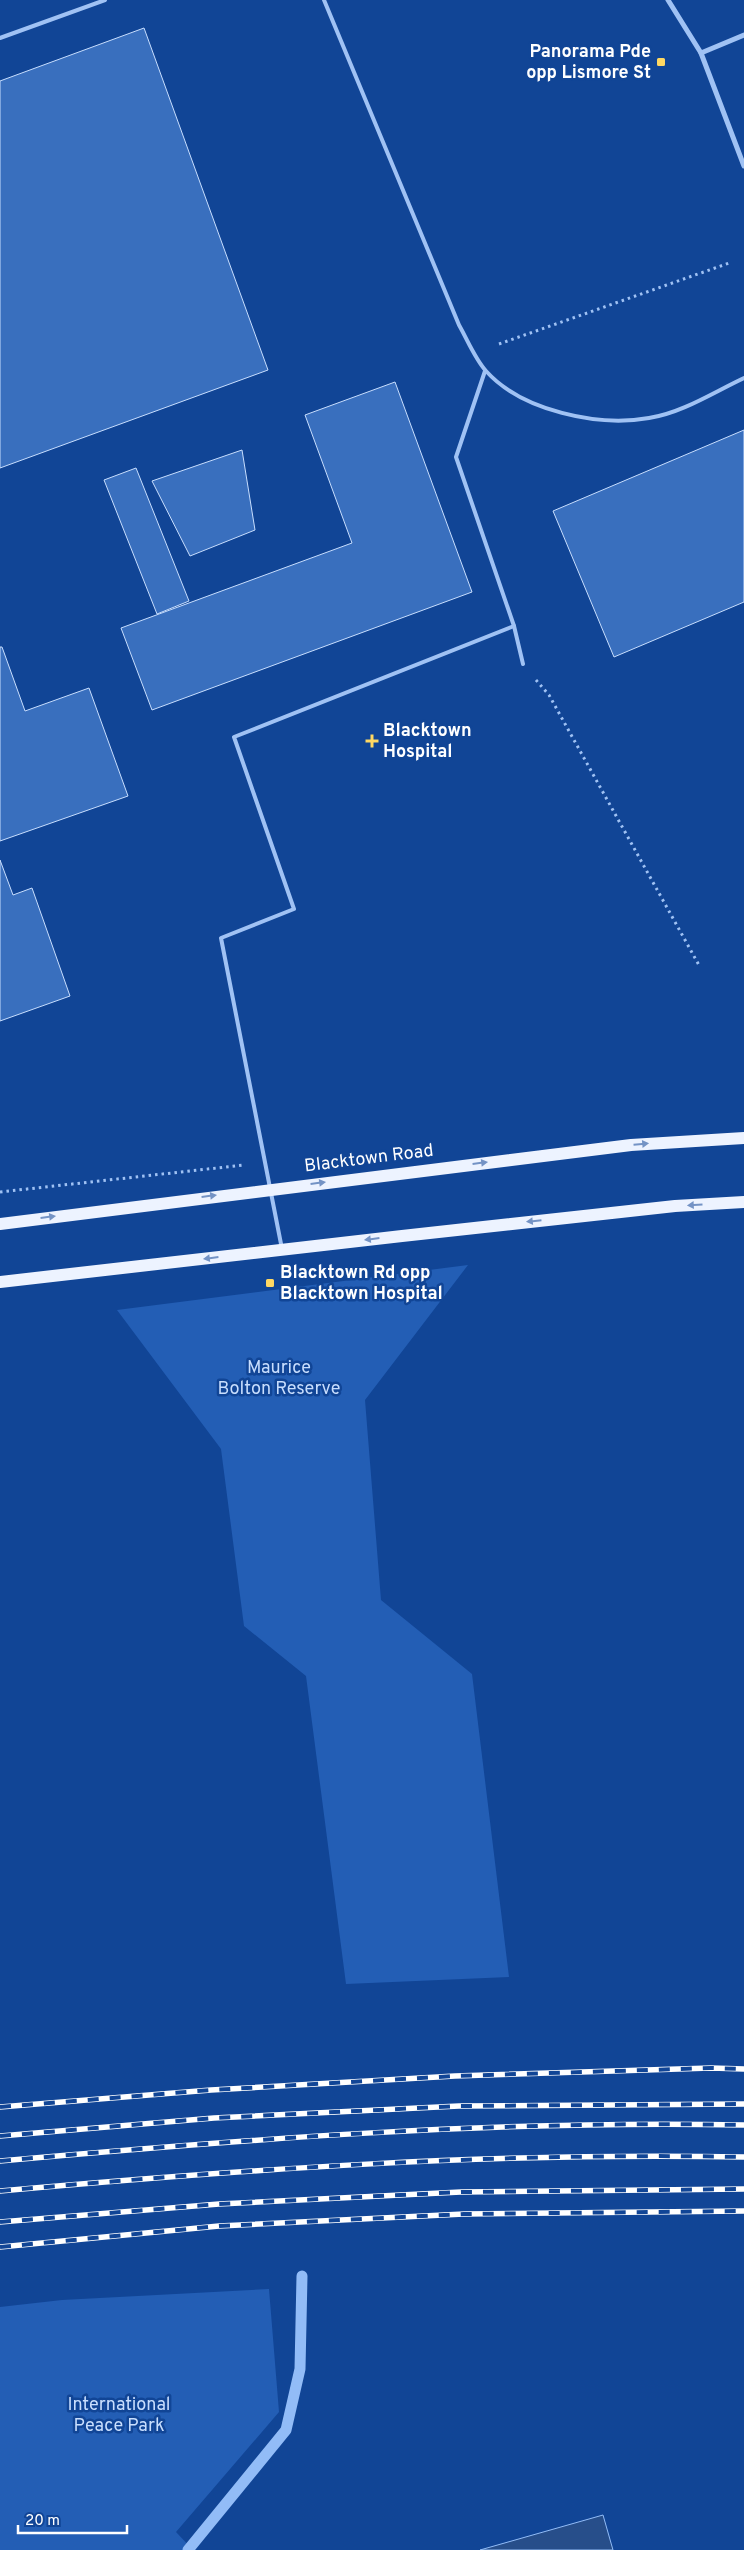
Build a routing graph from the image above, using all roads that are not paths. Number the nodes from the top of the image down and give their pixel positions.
1 (105, 0) edge
2 (324, 0) edge
3 (668, 0) edge
4 (744, 35) edge
5 (0, 38) edge
6 (701, 53) junction
7 (744, 166) edge
8 (485, 370) junction
9 (744, 378) edge
10 (514, 626) junction
11 (523, 664) road end
12 (744, 1138) edge
13 (270, 1189) junction
14 (744, 1202) edge
15 (0, 1224) edge
16 (282, 1249) junction
17 (0, 1282) edge

1 - 5 lane
2 - 8 lane
3 - 6 street
4 - 6 street
6 - 7 street
8 - 9 lane
8 - 10 lane
10 - 11 lane
10 - 13 lane
13 -> 12 main road, Blacktown Road
15 -> 13 main road, Blacktown Road
13 - 16 lane
14 -> 16 main road
16 -> 17 main road

